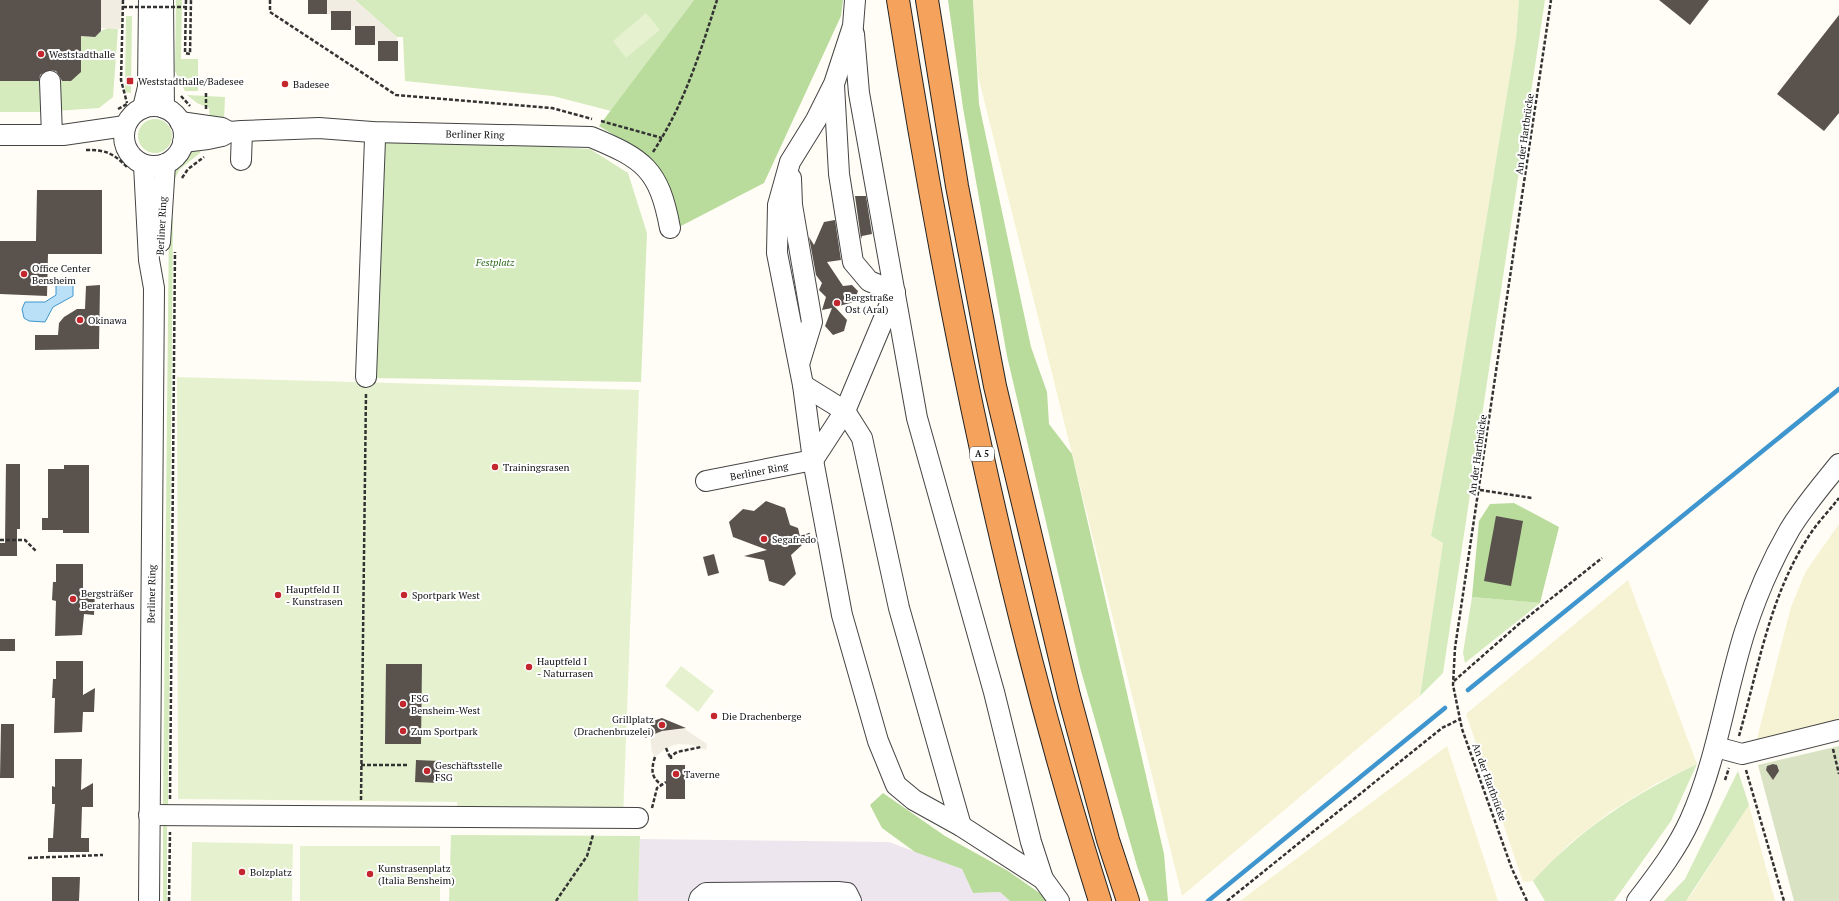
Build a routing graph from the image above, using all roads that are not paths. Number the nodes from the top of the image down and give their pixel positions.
1 (149, 0) edge
2 (163, 0) edge
3 (855, 0) edge
4 (898, 0) edge
5 (927, 0) edge
6 (853, 26) junction
7 (50, 81) dead end
8 (834, 84) junction
9 (134, 103) junction
10 (164, 108) junction
11 (120, 118) junction
12 (180, 122) junction
13 (236, 131) junction
14 (372, 132) junction
15 (0, 135) edge
16 (58, 135) junction
17 (183, 142) junction
18 (125, 146) junction
19 (241, 160) dead end
20 (165, 164) junction
21 (137, 170) junction
22 (670, 228) dead end
23 (154, 288) junction
24 (895, 292) junction
25 (366, 378) road end
26 (803, 385) junction
27 (845, 411) junction
28 (813, 460) junction
29 (1839, 464) edge
30 (706, 481) dead end
31 (1834, 732) edge
32 (1731, 751) junction
33 (149, 815) junction
34 (644, 816) road end
35 (961, 826) junction
36 (1042, 879) junction
37 (149, 901) edge
38 (699, 901) edge
39 (852, 901) edge
40 (1059, 901) edge
41 (1100, 901) edge
42 (1128, 901) edge
43 (1637, 901) edge

1 - 9 street
2 - 10 street
3 - 6 street
4 - 41 highway, A 5
5 - 42 highway, A 5
6 - 8 street
6 - 24 street
7 - 16 street
8 - 24 street
8 - 26 street
9 - 10 street
9 - 11 street
10 - 12 street
11 - 16 street
11 - 18 street
12 - 13 street, Berliner Ring
12 - 17 street
13 - 14 street, Berliner Ring
13 - 17 street, Berliner Ring
13 - 19 street
14 - 22 street, Berliner Ring
14 - 25 street
15 - 16 street
16 - 18 street
17 - 20 street
18 - 21 street
20 - 21 street
20 - 23 street, Berliner Ring
21 - 23 street, Berliner Ring
23 - 33 street, Berliner Ring
24 - 27 street
24 - 36 street
26 - 27 street
26 - 28 street
27 - 28 street
27 - 35 street
28 - 30 street, Berliner Ring
28 - 35 street
29 - 32 street
31 - 32 street
32 - 43 street
33 - 34 street
33 - 37 street, Berliner Ring
35 - 36 street
36 - 40 street
38 - 39 street

